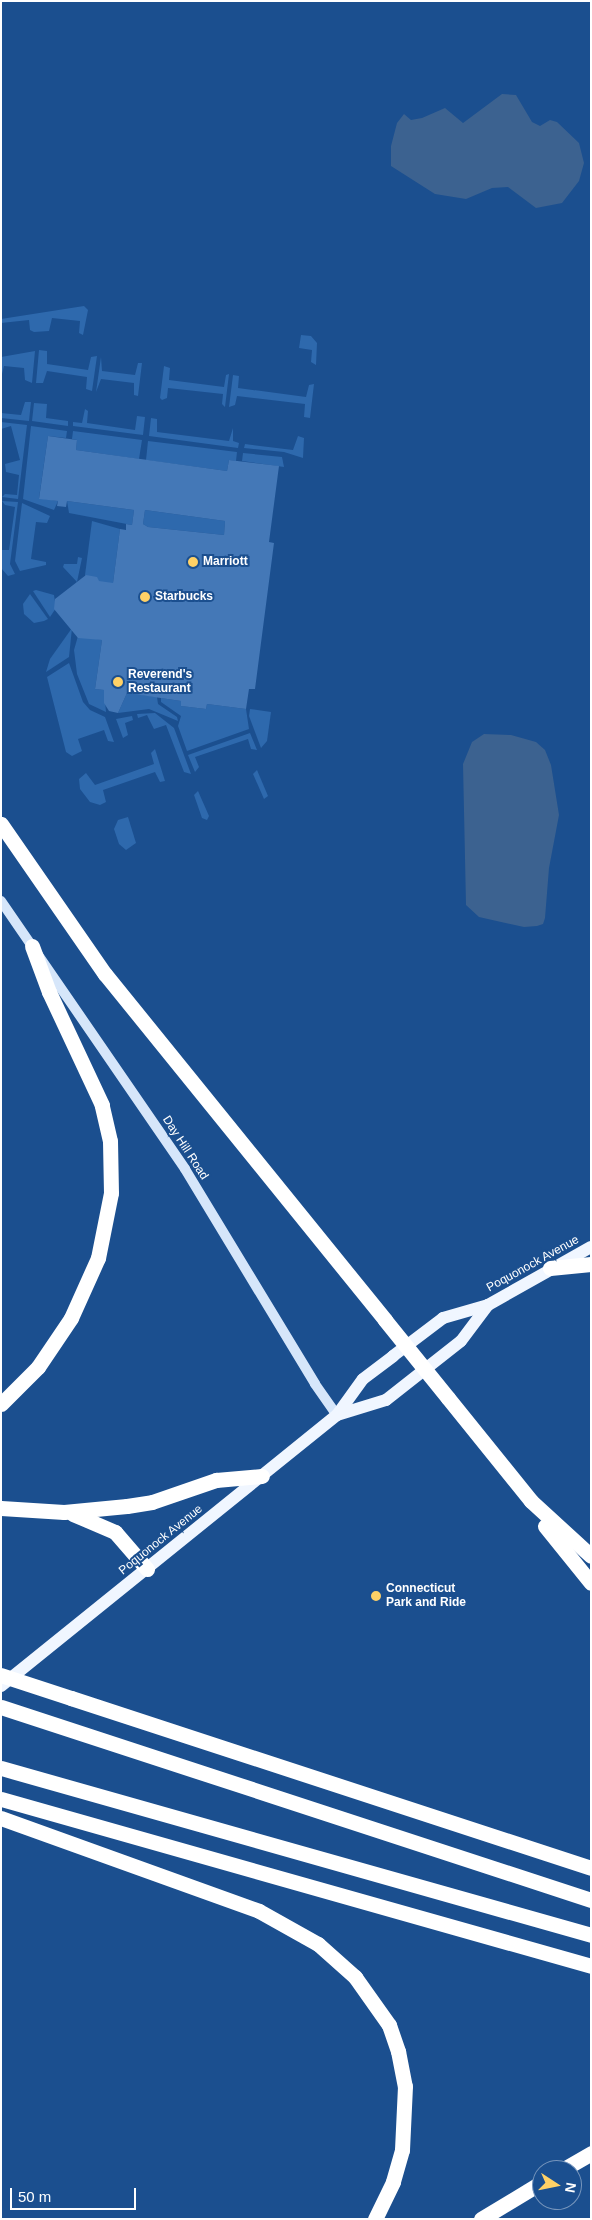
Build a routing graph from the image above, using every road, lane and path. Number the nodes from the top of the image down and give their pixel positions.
1 (1, 824) edge
2 (1, 901) edge
3 (32, 946) junction
4 (591, 1247) edge
5 (591, 1264) edge
6 (550, 1268) junction
7 (488, 1305) junction
8 (1, 1404) edge
9 (337, 1415) junction
10 (262, 1476) junction
11 (531, 1501) junction
12 (1, 1508) edge
13 (64, 1512) junction
14 (591, 1556) edge
15 (147, 1568) junction
16 (591, 1583) edge
17 (1, 1675) edge
18 (1, 1686) edge
19 (1, 1707) edge
20 (1, 1768) edge
21 (1, 1799) edge
22 (1, 1818) edge
23 (591, 1868) edge
24 (591, 1900) edge
25 (591, 1935) edge
26 (591, 1966) edge
27 (591, 2153) edge
28 (579, 2160) edge
29 (532, 2188) edge
30 (375, 2219) edge
31 (482, 2219) edge

1 - 11 highway, bridge
2 - 3 main road, Day Hill Road
3 - 8 highway
3 - 9 main road, Day Hill Road
4 - 6 main road, Poquonock Avenue
5 - 6 highway
6 - 7 main road, Poquonock Avenue
7 - 9 main road, Poquonock Avenue
7 - 9 main road, Poquonock Avenue
9 - 10 main road, Poquonock Avenue
10 - 13 highway
10 - 15 main road, Poquonock Avenue
11 - 14 highway
11 - 16 highway
12 - 13 highway
13 - 15 highway
15 - 18 main road, Poquonock Avenue
17 - 23 highway, bridge
19 - 24 highway
20 - 25 highway
21 - 26 highway
22 - 30 highway
27 - 28 highway
29 - 31 highway

